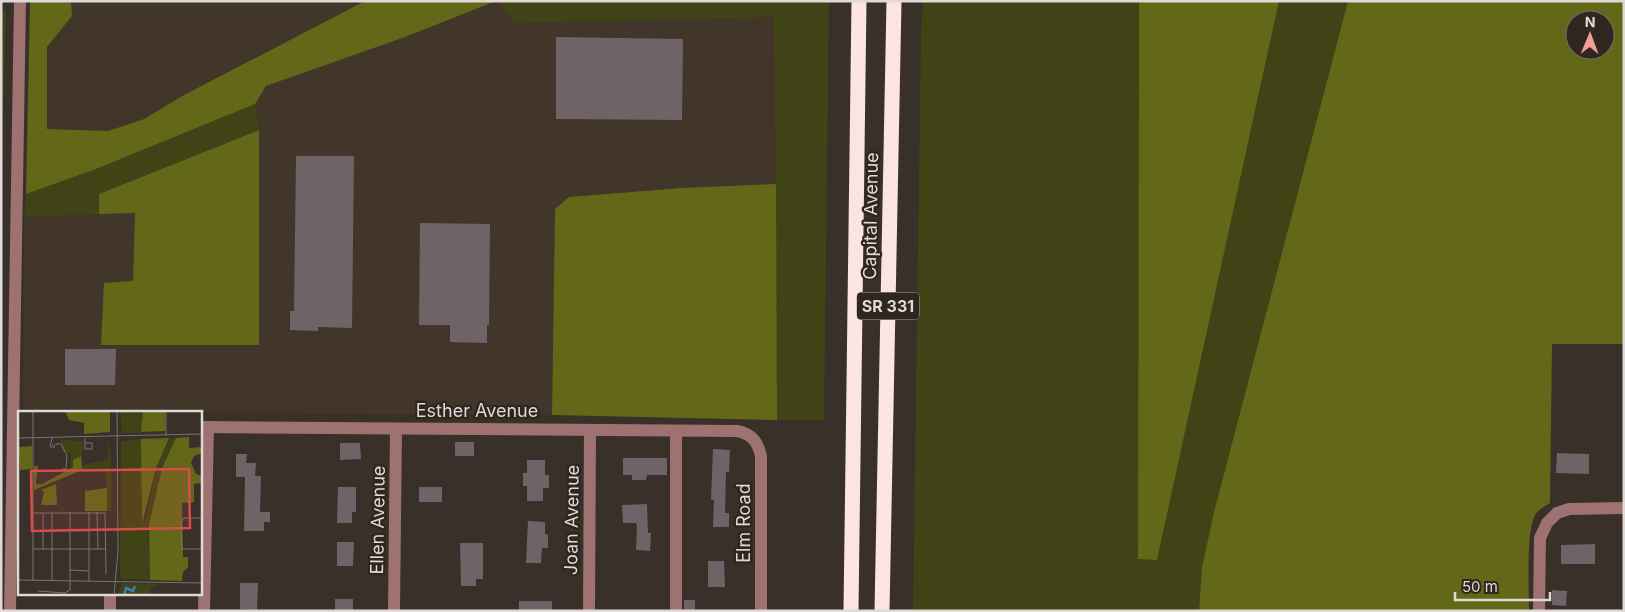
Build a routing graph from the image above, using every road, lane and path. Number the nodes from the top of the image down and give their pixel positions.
1 (20, 1) edge
2 (859, 1) edge
3 (894, 1) edge
4 (17, 424) edge
5 (204, 427) edge
6 (396, 429) junction
7 (590, 430) junction
8 (676, 431) junction
9 (753, 438) joint
10 (1624, 508) edge
11 (110, 594) edge
12 (10, 611) edge
13 (110, 611) edge
14 (204, 611) edge
15 (394, 611) edge
16 (589, 611) edge
17 (676, 611) edge
18 (761, 611) edge
19 (850, 611) edge
20 (882, 611) edge
21 (1539, 611) edge

1 - 4 street
2 - 19 highway, Capital Avenue / SR 331
3 - 20 highway, Capital Avenue / SR 331
4 - 12 street
5 - 6 street, Esther Avenue
5 - 14 street
6 - 7 street, Esther Avenue
6 - 15 street, Ellen Avenue
7 - 8 street, Esther Avenue
7 - 16 street, Joan Avenue
8 - 9 street, Esther Avenue
8 - 17 street
9 - 18 street, Elm Road
10 - 21 street
11 - 13 street

